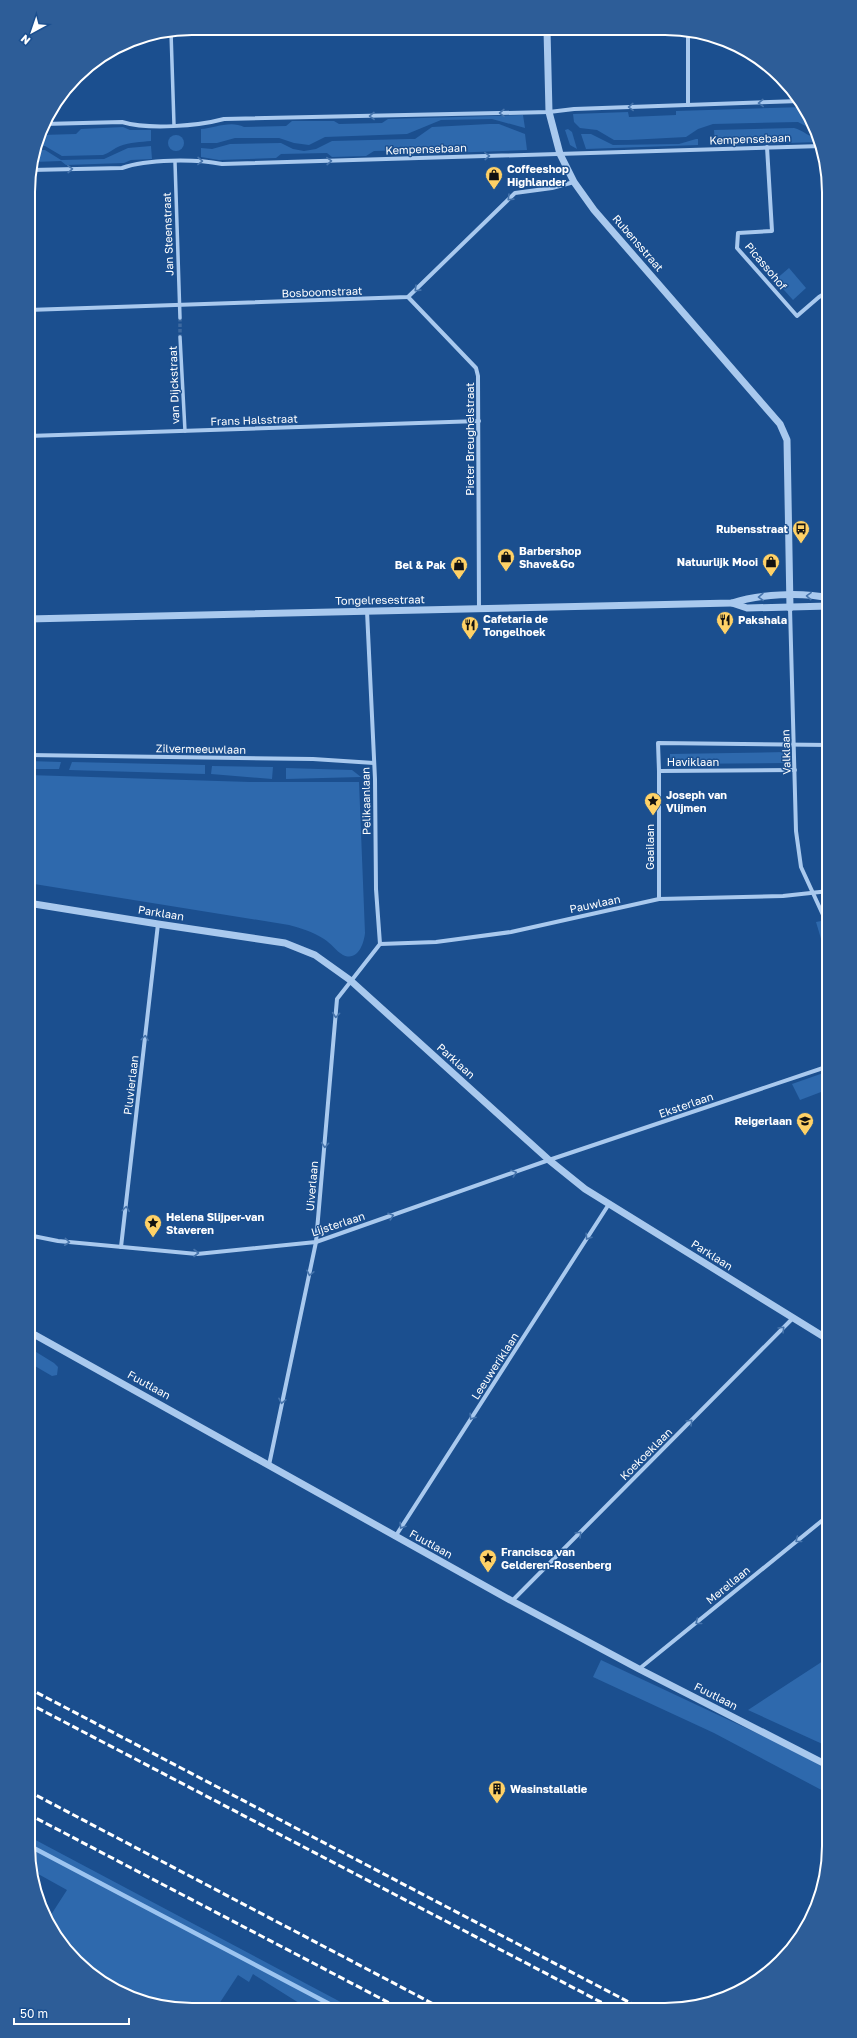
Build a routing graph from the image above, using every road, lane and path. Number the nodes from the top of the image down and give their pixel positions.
1 (547, 35) edge
2 (171, 36) edge
3 (688, 37) edge
4 (792, 101) edge
5 (688, 105) junction
6 (549, 112) junction
7 (51, 124) edge
8 (174, 125) junction
9 (815, 146) edge
10 (767, 147) junction
11 (560, 154) junction
12 (175, 162) junction
13 (36, 170) edge
14 (574, 182) junction
15 (822, 294) edge
16 (408, 297) junction
17 (179, 306) junction
18 (35, 310) edge
19 (180, 318) tunnel mouth
20 (180, 337) tunnel mouth
21 (479, 421) junction
22 (184, 431) junction
23 (35, 436) edge
24 (790, 596) junction
25 (822, 598) edge
26 (732, 603) junction
27 (822, 606) edge
28 (790, 608) junction
29 (479, 609) junction
30 (367, 611) junction
31 (35, 619) edge
32 (794, 746) junction
33 (822, 746) edge
34 (35, 755) edge
35 (374, 763) junction
36 (795, 770) junction
37 (659, 771) junction
38 (814, 892) junction
39 (822, 892) edge
40 (658, 899) junction
41 (35, 903) edge
42 (822, 911) edge
43 (158, 924) junction
44 (380, 944) junction
45 (350, 980) junction
46 (822, 1068) edge
47 (549, 1160) junction
48 (609, 1204) junction
49 (35, 1236) edge
50 (316, 1242) junction
51 (121, 1247) junction
52 (792, 1319) junction
53 (35, 1335) edge
54 (822, 1336) edge
55 (269, 1465) junction
56 (822, 1521) edge
57 (395, 1537) junction
58 (512, 1601) junction
59 (639, 1669) junction
60 (822, 1762) edge

1 - 6 street, Rubensstraat
2 - 8 street
3 - 5 street
4 -> 5 street
5 -> 6 street
6 -> 8 street
6 - 11 street, Rubensstraat
7 - 8 street
9 - 10 street, Kempensebaan
10 - 11 street, Kempensebaan
10 - 15 street, Picassohof
12 -> 11 street, Kempensebaan
11 - 14 street, Rubensstraat
13 -> 12 street, Kempensebaan
12 - 17 street, Jan Steenstraat
14 -> 16 street
14 - 24 street, Rubensstraat
16 - 17 street, Bosboomstraat
16 - 21 street, Pieter Breughelstraat
17 - 18 street, Bosboomstraat
17 - 19 street
20 - 22 street, van Dijckstraat
21 - 22 street, Frans Halsstraat
21 - 29 street, Pieter Breughelstraat
22 - 23 street, Frans Halsstraat
25 -> 24 street, Tongelresestraat
24 -> 26 street, Tongelresestraat
24 - 28 street, Rubensstraat
26 - 28 street, Tongelresestraat
26 - 29 street, Tongelresestraat
27 - 28 street, Tongelresestraat
28 - 32 street, Valklaan
29 - 30 street, Tongelresestraat
30 - 31 street, Tongelresestraat
30 - 35 street, Pelikaanlaan
32 - 33 street
32 - 36 street, Valklaan
32 - 37 street, Haviklaan
34 - 35 street, Zilvermeeuwlaan
35 - 44 street, Pelikaanlaan
36 - 37 street, Haviklaan
36 - 38 street, Valklaan
37 - 40 street, Gaailaan
38 - 39 street, Pauwlaan
38 - 40 street, Pauwlaan
38 - 42 street, Valklaan
40 - 44 street, Pauwlaan
41 - 43 street, Parklaan
43 - 45 street, Parklaan
51 -> 43 street, Pluvierlaan
44 - 45 street
45 - 47 street, Parklaan
45 -> 50 street, Uiverlaan
46 - 47 street, Eksterlaan
47 - 48 street, Parklaan
50 -> 47 street, Lijsterlaan
48 - 52 street, Parklaan
48 -> 57 street, Leeuweriklaan
49 -> 51 street, Lijsterlaan
51 -> 50 street, Lijsterlaan
50 -> 55 street, Uiverlaan
52 - 54 street, Parklaan
58 -> 52 street, Koekoeklaan
53 - 55 street, Fuutlaan
55 - 57 street, Fuutlaan
56 -> 59 street, Merellaan
57 - 58 street, Fuutlaan
58 - 59 street, Fuutlaan
59 - 60 street, Fuutlaan

